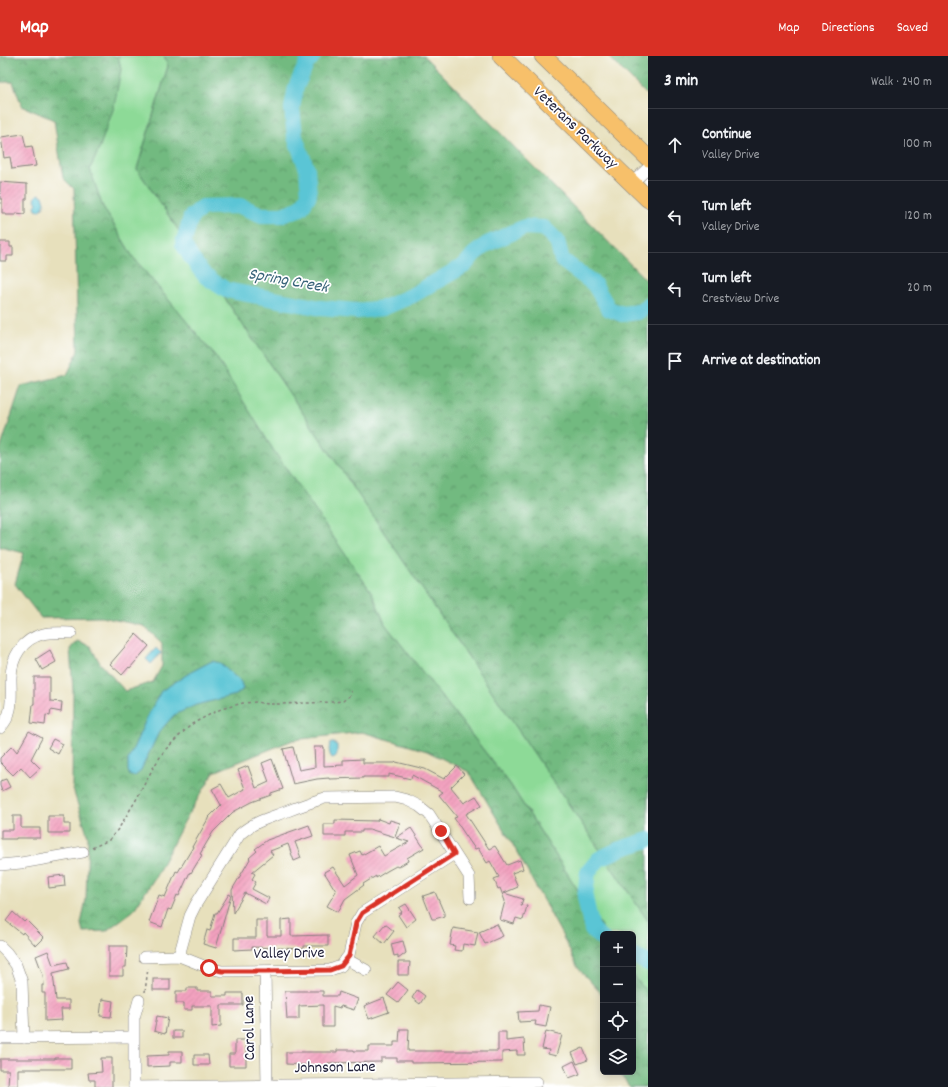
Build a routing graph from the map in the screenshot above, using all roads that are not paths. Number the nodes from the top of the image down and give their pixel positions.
1 (501, 56) edge
2 (543, 56) edge
3 (648, 158) edge
4 (648, 168) edge
5 (632, 183) junction
6 (648, 199) edge
7 (70, 632) dead end
8 (0, 728) edge
9 (83, 852) road end
10 (454, 854) junction
11 (0, 865) edge
12 (470, 898) dead end
13 (0, 946) edge
14 (179, 956) junction
15 (346, 959) junction
16 (146, 961) road end
17 (366, 970) dead end
18 (266, 971) junction
19 (142, 999) road end
20 (133, 1037) junction
21 (0, 1038) edge
22 (24, 1038) junction
23 (537, 1082) dead end
24 (267, 1085) junction
25 (134, 1087) edge

1 - 5 highway, Veterans Parkway
2 - 3 highway, Veterans Parkway
4 - 5 street
5 - 6 highway, Veterans Parkway
7 - 8 street
9 - 11 street
10 - 12 street
10 - 14 street
10 - 15 street, Valley Drive
13 - 22 street
14 - 16 street, Valley Drive
14 - 18 street, Valley Drive
15 - 17 street
15 - 18 street, Valley Drive
18 - 24 street, Carol Lane
19 - 20 street
20 - 22 street
20 - 25 street
21 - 22 street
23 - 24 street, Johnson Lane
24 - 25 street, Johnson Lane

